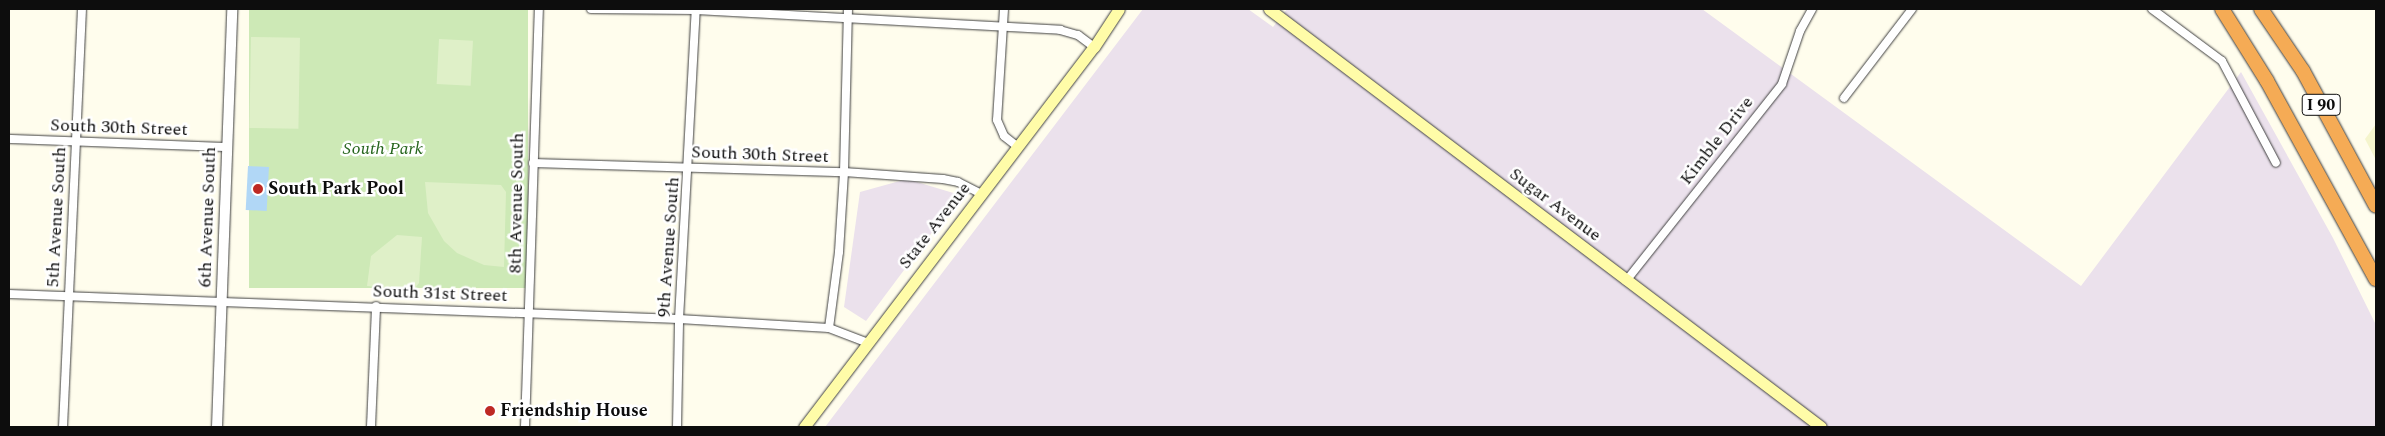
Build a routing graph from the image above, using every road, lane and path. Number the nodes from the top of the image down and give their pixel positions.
1 (82, 9) edge
2 (232, 9) edge
3 (539, 9) edge
4 (591, 9) edge
5 (848, 9) edge
6 (1004, 9) edge
7 (1119, 9) edge
8 (1128, 9) edge
9 (1269, 9) edge
10 (1812, 9) edge
11 (1912, 9) edge
12 (2152, 9) edge
13 (2215, 9) edge
14 (2222, 9) edge
15 (2261, 9) edge
16 (696, 10) edge
17 (847, 18) junction
18 (1003, 27) junction
19 (1094, 47) junction
20 (2267, 80) junction
21 (1844, 98) dead end
22 (9, 139) edge
23 (76, 142) junction
24 (227, 147) junction
25 (1018, 147) junction
26 (533, 163) junction
27 (2276, 163) dead end
28 (689, 168) junction
29 (844, 172) junction
30 (982, 194) junction
31 (2376, 206) edge
32 (2376, 279) edge
33 (1626, 281) junction
34 (9, 294) edge
35 (68, 297) junction
36 (221, 304) junction
37 (376, 306) junction
38 (530, 312) junction
39 (679, 319) junction
40 (829, 328) junction
41 (868, 343) junction
42 (63, 427) edge
43 (217, 427) edge
44 (371, 427) edge
45 (525, 427) edge
46 (677, 427) edge
47 (804, 427) edge
48 (1821, 427) edge

1 - 23 street, 5th Avenue South
2 - 24 street, 6th Avenue South
3 - 26 street, 8th Avenue South
4 - 16 street
5 - 17 street
6 - 18 street
7 - 19 main road, State Avenue
8 - 19 main road, State Avenue
9 - 33 main road, Sugar Avenue
10 - 33 street, Kimble Drive
11 - 21 street
12 - 27 street
13 - 20 highway
14 - 20 highway, I 90
15 - 31 highway, I 90
16 - 17 street
16 - 28 street, 9th Avenue South
17 - 18 street
17 - 29 street
18 - 19 street
18 - 25 street
19 - 25 main road, State Avenue
20 - 32 highway, I 90
22 - 23 street, South 30th Street
23 - 24 street, South 30th Street
23 - 35 street, 5th Avenue South
24 - 36 street, 6th Avenue South
25 - 30 main road, State Avenue
26 - 28 street, South 30th Street
26 - 38 street, 8th Avenue South
28 - 29 street, South 30th Street
28 - 39 street, 9th Avenue South
29 - 30 street, South 30th Street
29 - 40 street
30 - 41 main road, State Avenue
33 - 48 main road, Sugar Avenue
34 - 35 street, South 31st Street
35 - 36 street, South 31st Street
35 - 42 street, 5th Avenue South
36 - 37 street, South 31st Street
36 - 43 street, 6th Avenue South
37 - 38 street, South 31st Street
37 - 44 street
38 - 39 street, South 31st Street
38 - 45 street, 8th Avenue South
39 - 40 street, South 31st Street
39 - 46 street, 9th Avenue South
40 - 41 street, South 31st Street
41 - 47 main road, State Avenue

